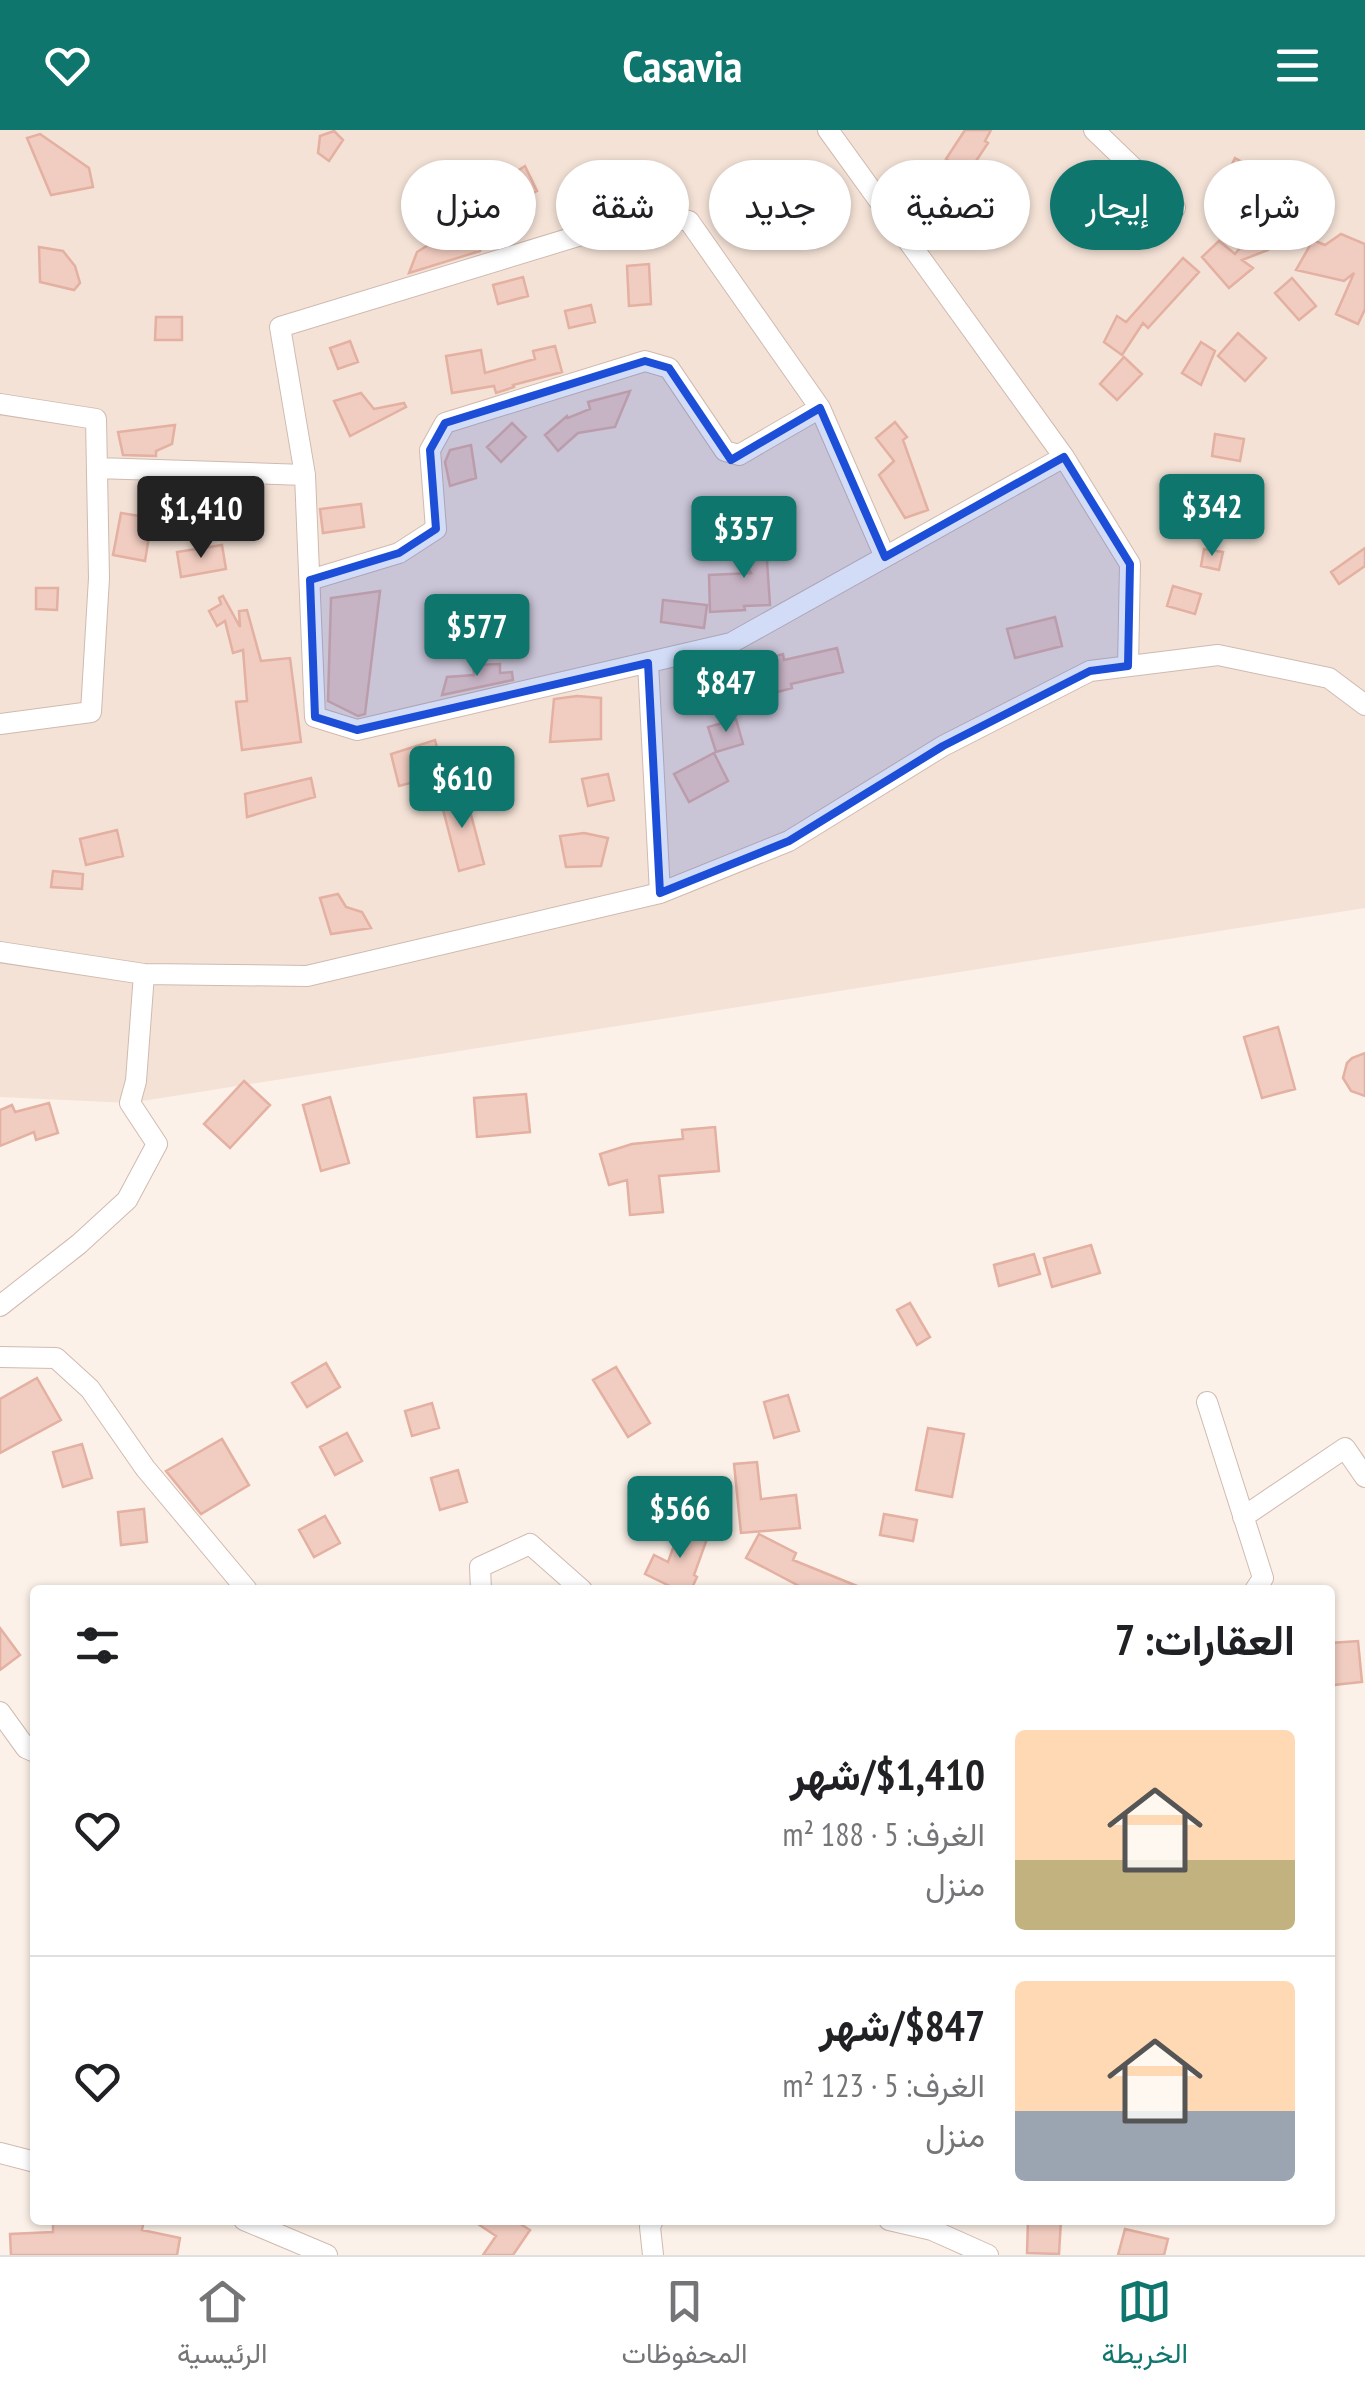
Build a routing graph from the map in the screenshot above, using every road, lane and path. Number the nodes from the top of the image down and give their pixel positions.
1 (828, 130) edge
2 (1094, 130) edge
3 (1125, 160) edge
4 (0, 404) edge
5 (820, 408) junction
6 (1064, 457) junction
7 (96, 468) junction
8 (305, 475) junction
9 (885, 557) junction
10 (310, 580) junction
11 (648, 663) junction
12 (1128, 666) junction
13 (1365, 706) edge
14 (0, 724) edge
15 (660, 893) junction
16 (0, 952) edge
17 (144, 974) junction
18 (0, 1306) edge
19 (0, 1357) edge
20 (1207, 1402) dead end
21 (1365, 1478) edge
22 (1243, 1517) junction
23 (242, 1585) edge
24 (482, 1585) edge
25 (576, 1585) edge
26 (1258, 1585) edge
27 (0, 1712) edge
28 (30, 1750) edge
29 (0, 2152) edge
30 (30, 2161) edge
31 (256, 2225) edge
32 (650, 2225) edge
33 (910, 2225) edge
34 (327, 2255) edge
35 (653, 2255) edge
36 (988, 2255) edge

1 - 6 street
2 - 3 street
4 - 7 street
5 - 8 street
5 - 9 street
5 - 10 street
6 - 9 street
6 - 12 street
7 - 8 street
7 - 14 street
8 - 10 street
9 - 11 street
10 - 11 street
11 - 15 street
12 - 13 street
12 - 15 street
15 - 17 street
16 - 17 street
17 - 18 street
19 - 23 street
20 - 22 street
21 - 22 street
22 - 26 street
24 - 25 street
27 - 28 street
29 - 30 street
31 - 34 street
32 - 35 street
33 - 36 street

